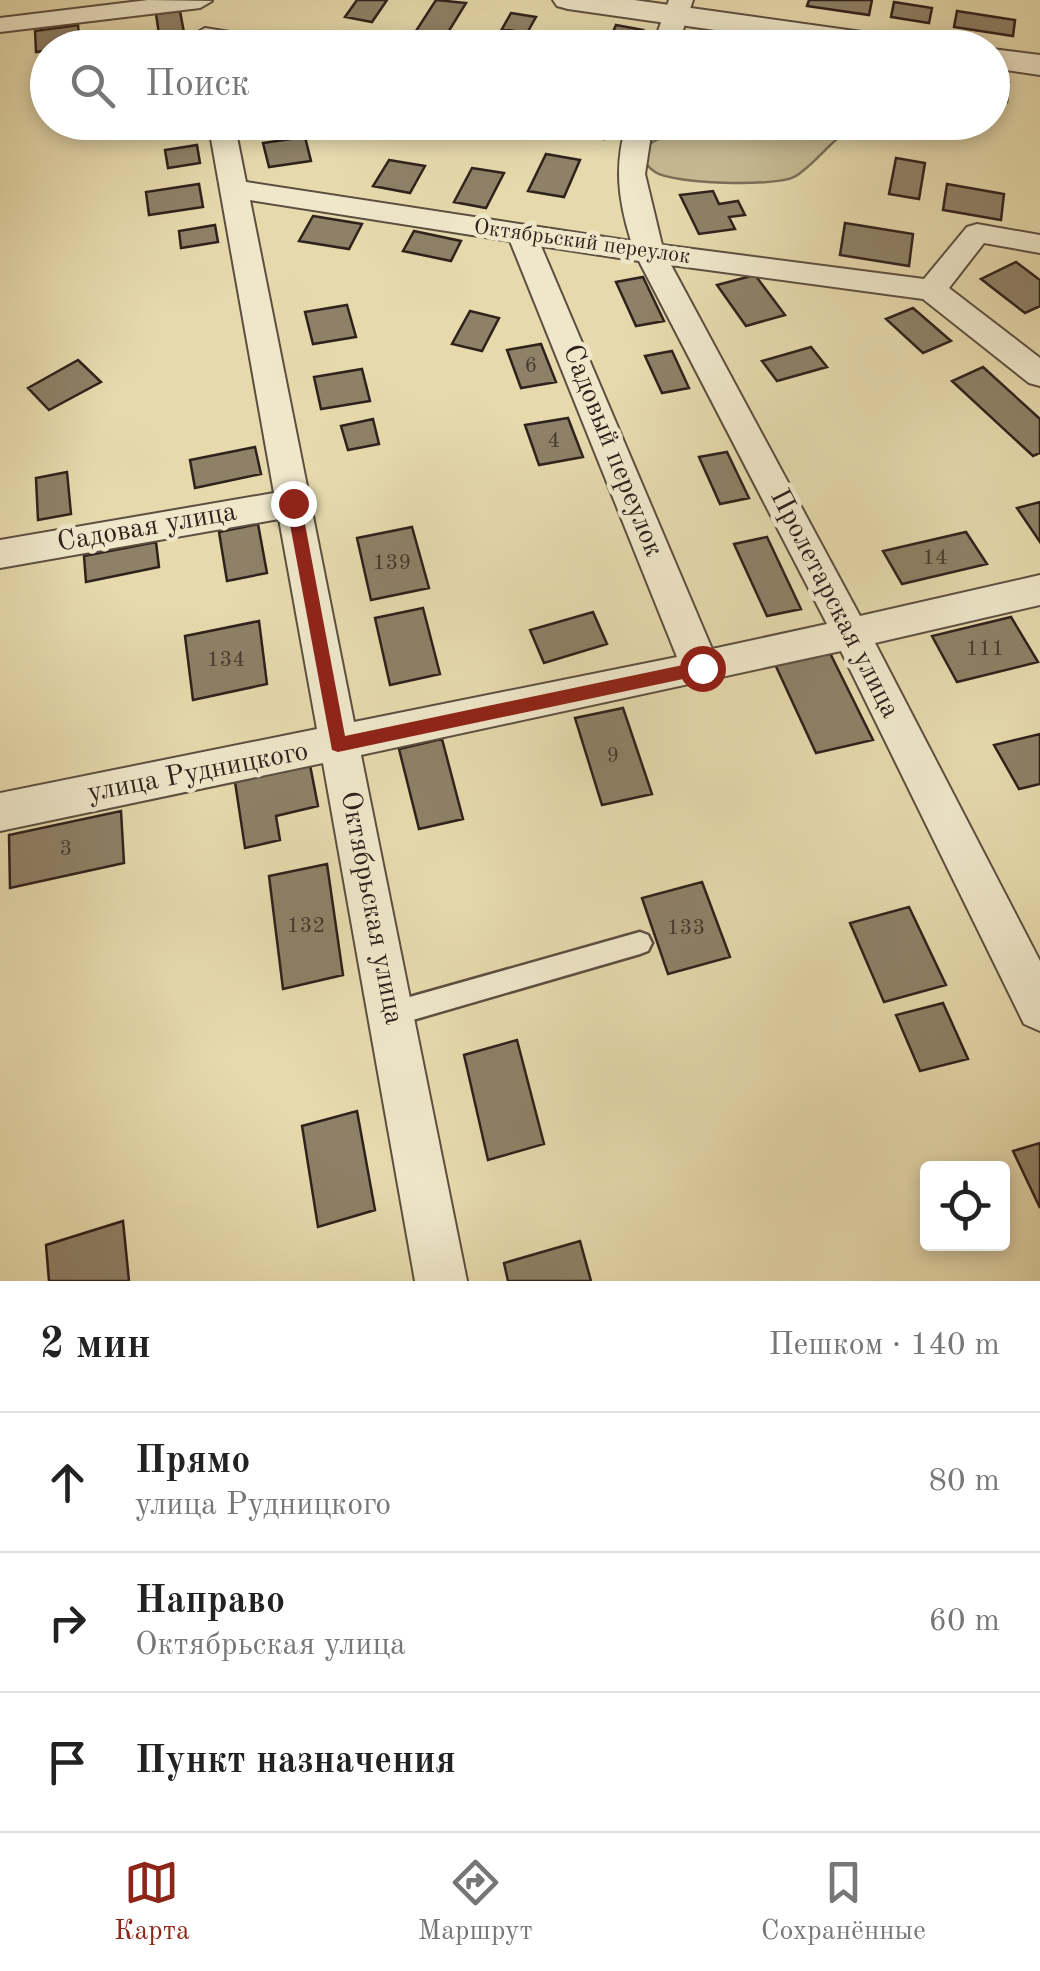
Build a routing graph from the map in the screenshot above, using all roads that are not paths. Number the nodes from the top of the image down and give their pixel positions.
1 (200, 0) edge
2 (568, 0) edge
3 (678, 8) edge
4 (0, 24) edge
5 (204, 30) edge
6 (807, 30) edge
7 (1010, 61) edge
8 (1040, 65) edge
9 (224, 140) edge
10 (634, 140) edge
11 (234, 189) junction
12 (522, 234) junction
13 (1040, 244) edge
14 (650, 253) junction
15 (931, 290) junction
16 (1040, 375) edge
17 (293, 503) junction
18 (0, 554) edge
19 (1040, 590) edge
20 (852, 636) junction
21 (702, 668) junction
22 (338, 745) junction
23 (0, 812) edge
24 (640, 943) dead end
25 (1040, 1008) edge
26 (392, 1014) junction
27 (441, 1281) edge

1 - 4 street
1 - 5 street
2 - 3 street
3 - 6 street
7 - 8 street
9 - 11 street, Октябрьская улица
10 - 14 street, Пролетарская улица
11 - 12 street, Октябрьский переулок
11 - 17 street, Октябрьская улица
12 - 14 street, Октябрьский переулок
12 - 21 street, Садовый переулок
13 - 15 street
14 - 15 street, Октябрьский переулок
14 - 20 street, Пролетарская улица
15 - 16 street
17 - 18 street, Садовая улица
17 - 22 street, Октябрьская улица
19 - 20 street, улица Рудницкого
20 - 21 street, улица Рудницкого
20 - 25 street, Пролетарская улица
21 - 22 street, улица Рудницкого
22 - 23 street, улица Рудницкого
22 - 26 street, Октябрьская улица
24 - 26 lane
26 - 27 street, Октябрьская улица

